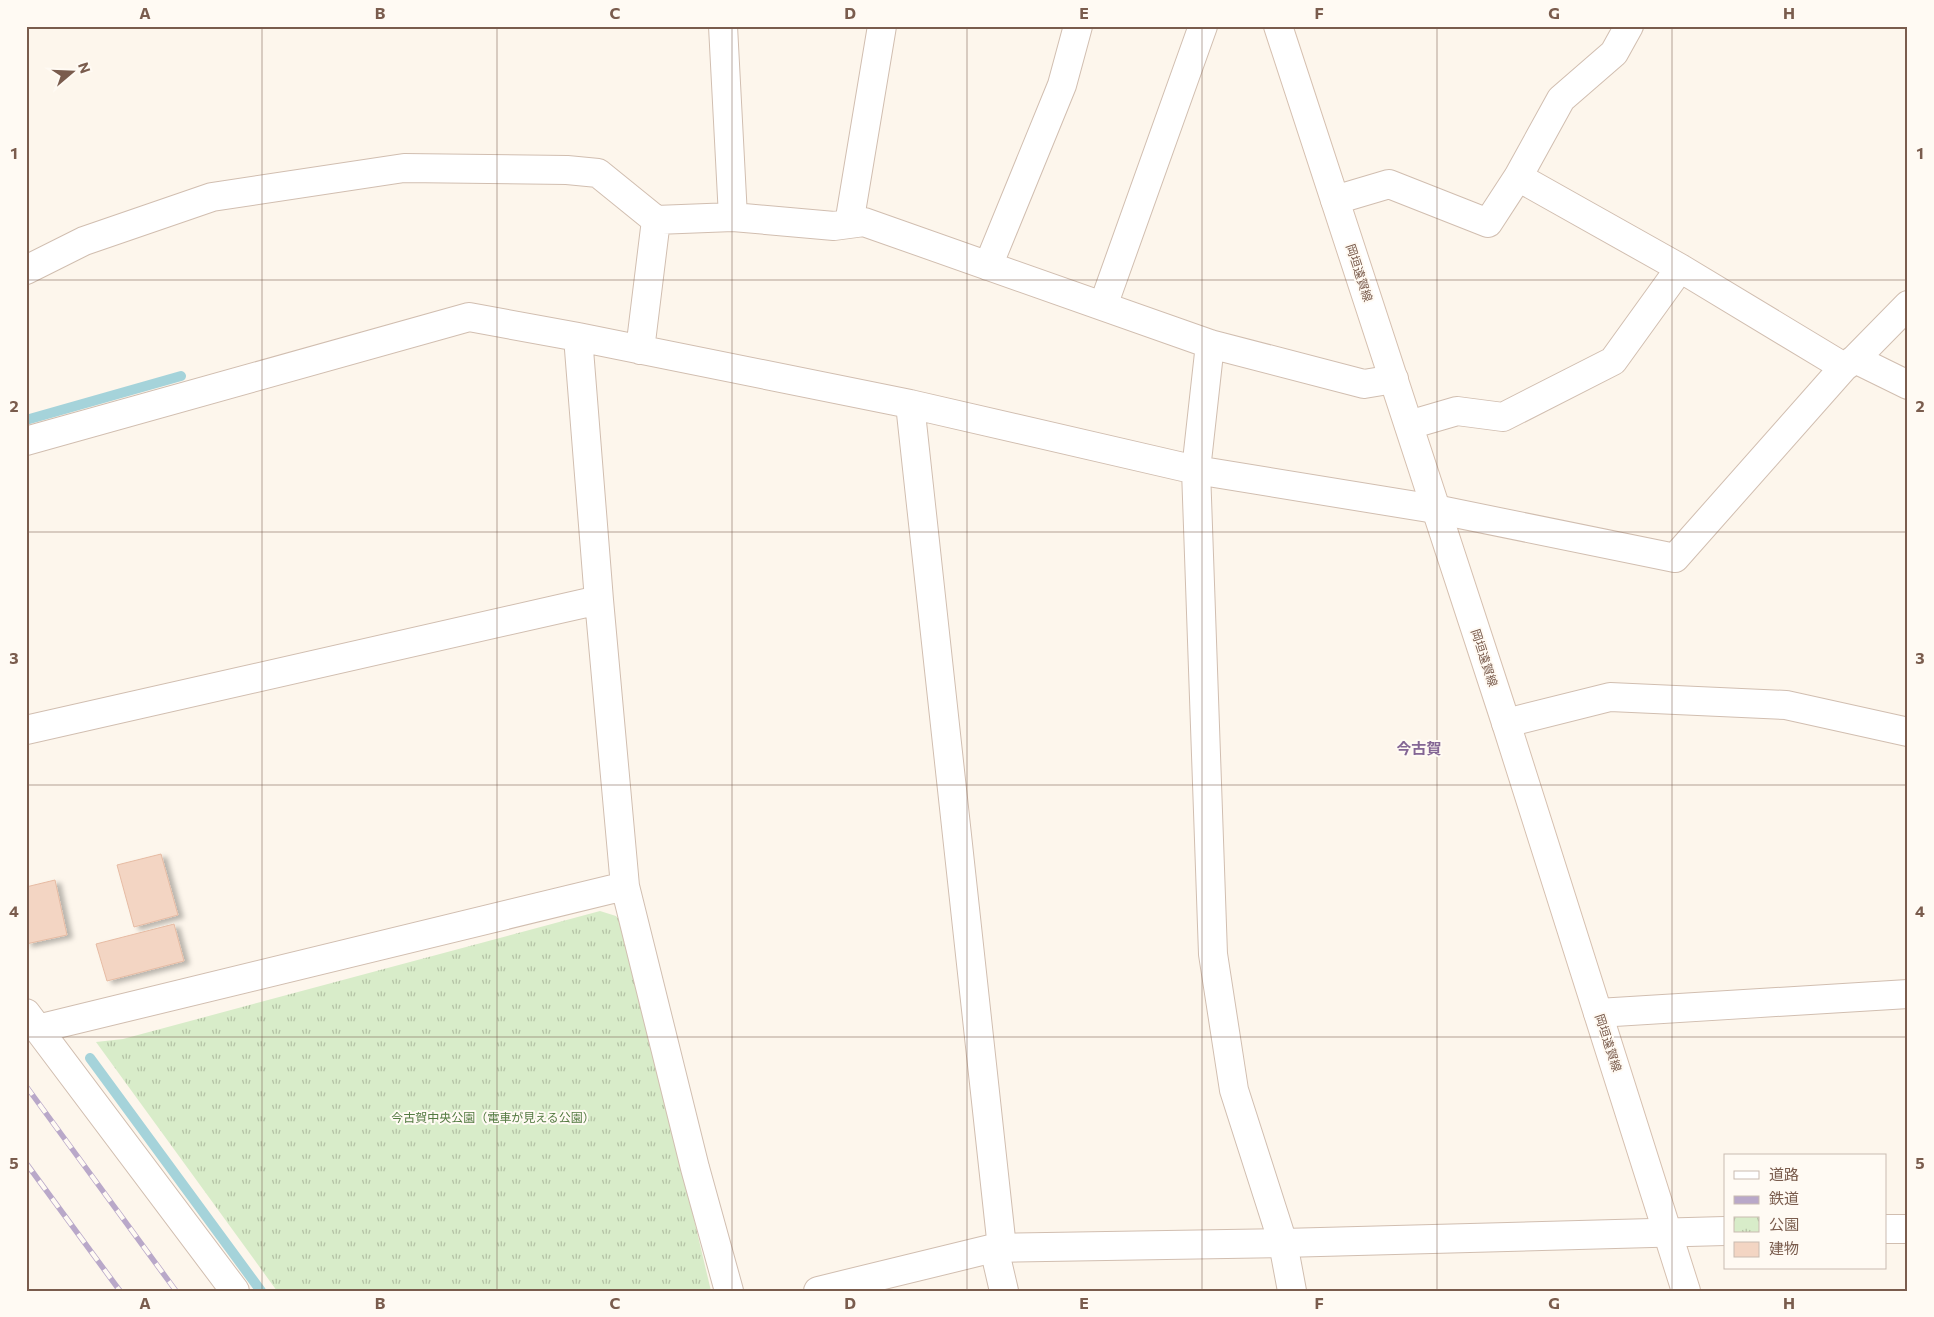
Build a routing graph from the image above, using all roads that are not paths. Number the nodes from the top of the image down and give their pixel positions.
1 (724, 26) edge
2 (882, 26) edge
3 (1078, 26) edge
4 (1203, 26) edge
5 (1278, 26) edge
6 (1629, 26) edge
7 (1518, 177) junction
8 (1334, 200) junction
9 (733, 217) junction
10 (656, 220) junction
11 (849, 224) junction
12 (988, 266) junction
13 (1680, 268) junction
14 (26, 270) edge
15 (1908, 305) edge
16 (1103, 306) junction
17 (578, 337) junction
18 (1210, 344) junction
19 (640, 350) junction
20 (1850, 363) junction
21 (1394, 379) junction
22 (1908, 385) edge
23 (910, 404) junction
24 (1409, 426) junction
25 (26, 441) edge
26 (1196, 470) junction
27 (1435, 509) junction
28 (599, 600) junction
29 (1506, 723) junction
30 (26, 730) edge
31 (1908, 732) edge
32 (626, 886) junction
33 (1908, 994) edge
34 (1598, 1013) junction
35 (32, 1021) edge
36 (1908, 1229) edge
37 (1886, 1230) edge
38 (1724, 1231) edge
39 (1668, 1232) junction
40 (1283, 1243) junction
41 (998, 1248) junction
42 (234, 1291) edge
43 (729, 1291) edge
44 (818, 1291) edge
45 (1004, 1291) edge
46 (1292, 1291) edge
47 (1686, 1291) edge

1 - 9 street
2 - 11 street
3 - 12 street
4 - 16 street
5 - 8 street, 岡垣遠賀線
6 - 7 street
7 - 8 street
7 - 13 street
8 - 21 street, 岡垣遠賀線
9 - 10 street
9 - 11 street
10 - 14 street
10 - 19 street
11 - 12 street
12 - 16 street
13 - 20 street
13 - 24 street
15 - 20 street
16 - 18 street
17 - 19 street
17 - 25 street
17 - 28 street
18 - 21 street
18 - 26 street
19 - 23 street
20 - 22 street
20 - 27 street
21 - 24 street, 岡垣遠賀線
23 - 26 street
23 - 41 street
24 - 27 street, 岡垣遠賀線
26 - 27 street
26 - 40 street
27 - 29 street, 岡垣遠賀線
28 - 30 street
28 - 32 street
29 - 31 street
29 - 34 street, 岡垣遠賀線
32 - 35 street
32 - 43 street
33 - 34 street
34 - 39 street, 岡垣遠賀線
35 - 42 street
36 - 37 street
38 - 39 street
39 - 40 street
39 - 47 street, 岡垣遠賀線
40 - 41 street
40 - 46 street
41 - 44 street
41 - 45 street

